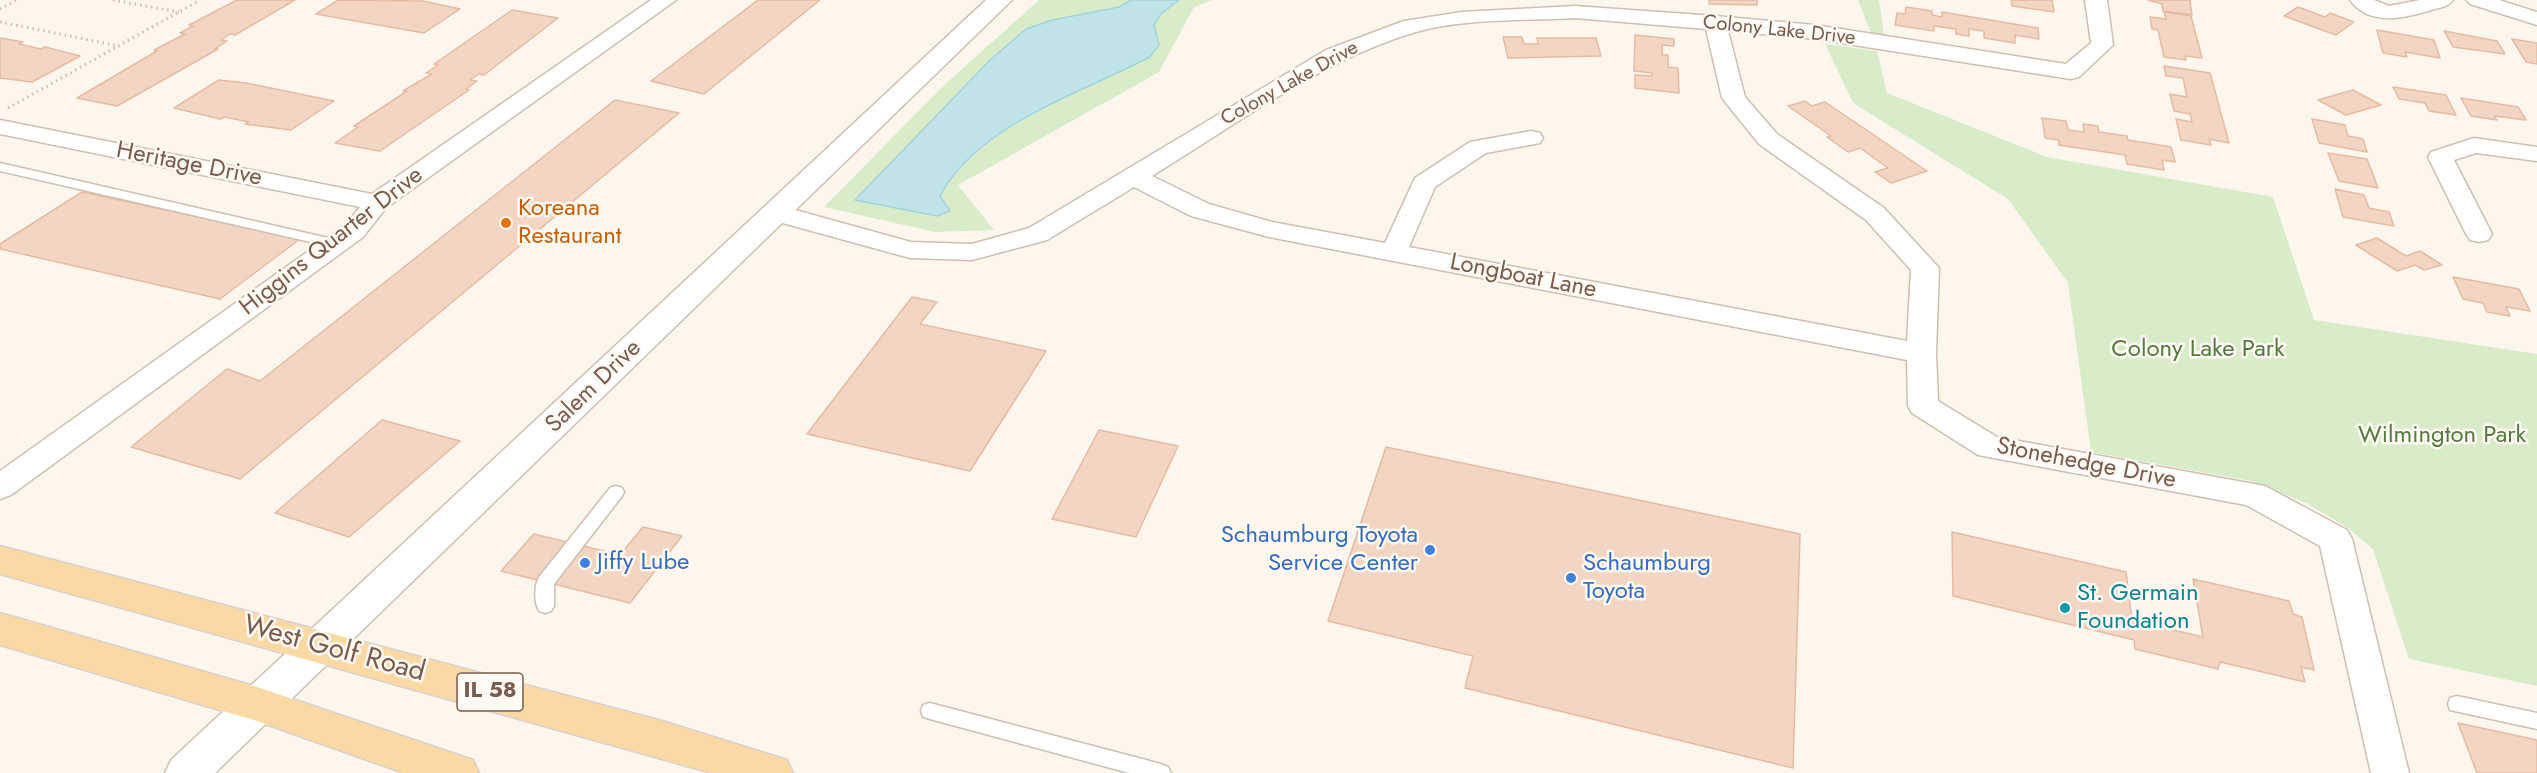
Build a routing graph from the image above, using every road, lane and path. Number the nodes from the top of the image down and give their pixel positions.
1 (17, 0) edge
2 (113, 0) edge
3 (200, 0) edge
4 (1000, 0) edge
5 (2096, 0) edge
6 (2361, 0) edge
7 (2442, 0) edge
8 (2477, 0) edge
9 (655, 1) edge
10 (0, 9) edge
11 (179, 12) junction
12 (2537, 19) edge
13 (0, 22) edge
14 (1715, 24) junction
15 (1309, 44) dead end
16 (119, 46) junction
17 (1332, 57) junction
18 (0, 113) edge
19 (0, 127) edge
20 (1531, 138) dead end
21 (2537, 154) edge
22 (0, 166) edge
23 (1132, 176) junction
24 (377, 203) junction
25 (777, 213) junction
26 (2479, 234) dead end
27 (337, 244) junction
28 (1394, 252) junction
29 (1921, 353) junction
30 (0, 487) edge
31 (616, 492) dead end
32 (0, 560) edge
33 (545, 606) dead end
34 (0, 629) edge
35 (318, 646) junction
36 (257, 704) junction
37 (2457, 704) dead end
38 (930, 711) dead end
39 (2537, 721) edge
40 (399, 763) edge
41 (186, 773) edge
42 (458, 773) edge
43 (772, 773) edge
44 (1161, 773) edge
45 (2390, 773) edge

1 - 10 path
2 - 11 path
3 - 11 path
4 - 25 street, Salem Drive
5 - 14 street, Colony Lake Drive
6 - 7 street
8 - 12 street
9 - 24 street, Higgins Quarter Drive
11 - 16 path
13 - 16 path
14 - 17 street, Colony Lake Drive
14 - 29 street, Stonehedge Drive
15 - 17 street
16 - 18 path
17 - 23 street, Colony Lake Drive
19 - 24 street, Heritage Drive
20 - 28 street
21 - 26 street
22 - 27 lane
23 - 25 street, Colony Lake Drive
23 - 28 street, Longboat Lane
24 - 27 street, Higgins Quarter Drive
25 - 35 street, Salem Drive
27 - 30 street, Higgins Quarter Drive
28 - 29 street, Longboat Lane
29 - 45 street, Stonehedge Drive
31 - 33 lane
32 - 35 main road, West Golf Road / IL 58
34 - 36 main road
35 - 36 street, Salem Drive
35 - 43 main road, West Golf Road / IL 58
36 - 40 main road
36 - 41 street, Salem Drive
37 - 39 lane
38 - 44 lane
40 - 42 main road

